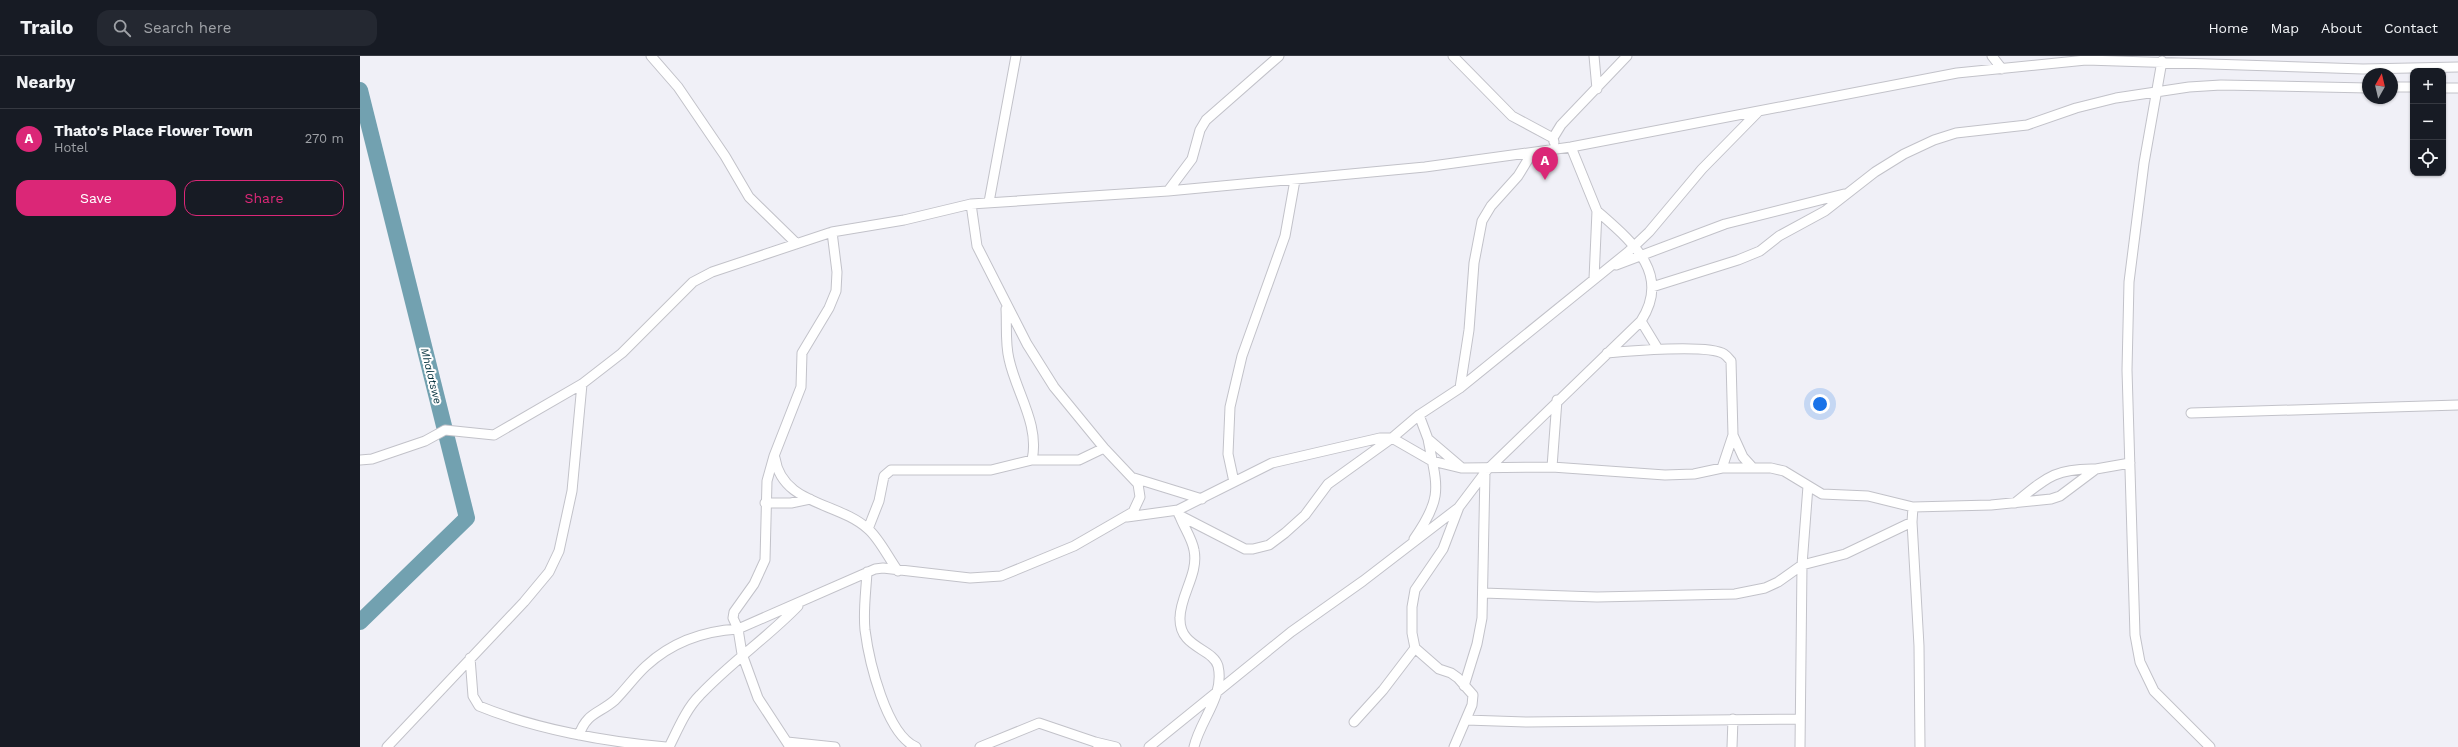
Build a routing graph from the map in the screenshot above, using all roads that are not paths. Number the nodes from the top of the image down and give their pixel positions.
1 (651, 56) edge
2 (1016, 56) edge
3 (1279, 56) edge
4 (1453, 56) edge
5 (1594, 56) edge
6 (1627, 56) edge
7 (1992, 56) edge
8 (2162, 61) junction
9 (2458, 67) edge
10 (2002, 69) junction
11 (2398, 87) edge
12 (2410, 87) edge
13 (2362, 88) edge
14 (2446, 88) edge
15 (2458, 88) edge
16 (1597, 89) junction
17 (2156, 93) junction
18 (1758, 112) junction
19 (1553, 138) junction
20 (1571, 147) junction
21 (1555, 149) junction
22 (1532, 153) junction
23 (1295, 180) junction
24 (1168, 191) junction
25 (1845, 194) junction
26 (989, 202) junction
27 (971, 204) junction
28 (1597, 211) junction
29 (832, 232) junction
30 (796, 243) junction
31 (1635, 245) junction
32 (1642, 257) junction
33 (1610, 266) junction
34 (1594, 279) junction
35 (1652, 287) junction
36 (1006, 306) junction
37 (1640, 321) junction
38 (1658, 349) junction
39 (1607, 353) junction
40 (582, 384) junction
41 (1460, 388) junction
42 (1557, 400) junction
43 (2458, 405) edge
44 (2191, 413) dead end
45 (1419, 415) junction
46 (1733, 435) junction
47 (1392, 438) junction
48 (1428, 439) junction
49 (1104, 448) junction
50 (774, 456) junction
51 (360, 460) edge
52 (1032, 460) junction
53 (1432, 460) junction
54 (2130, 463) junction
55 (1552, 467) junction
56 (1462, 468) junction
57 (1722, 468) junction
58 (1753, 468) junction
59 (2096, 469) junction
60 (1486, 470) junction
61 (1134, 478) junction
62 (1234, 482) junction
63 (1808, 486) junction
64 (812, 499) junction
65 (1202, 499) junction
66 (765, 503) junction
67 (2015, 503) junction
68 (1913, 507) junction
69 (1459, 508) junction
70 (1179, 513) junction
71 (1125, 517) junction
72 (1912, 522) junction
73 (868, 529) junction
74 (1410, 545) junction
75 (1802, 565) junction
76 (898, 571) junction
77 (868, 572) junction
78 (1483, 593) junction
79 (802, 602) junction
80 (738, 628) junction
81 (1415, 648) junction
82 (742, 654) junction
83 (470, 658) junction
84 (1464, 686) junction
85 (1217, 692) junction
86 (1733, 718) junction
87 (1799, 719) junction
88 (1466, 720) junction
89 (1354, 722) dead end
90 (579, 735) junction
91 (1098, 744) edge
92 (789, 745) edge
93 (387, 747) edge
94 (668, 747) edge
95 (835, 747) edge
96 (916, 747) edge
97 (980, 747) edge
98 (1116, 747) edge
99 (1149, 747) edge
100 (1194, 747) edge
101 (1454, 747) edge
102 (1732, 747) edge
103 (1800, 747) edge
104 (1920, 747) edge
105 (2210, 747) edge

1 - 30 street
2 - 26 street
3 - 24 street
4 - 19 street
5 - 16 street
6 - 16 street
7 - 10 street
8 - 9 street
8 - 10 street
8 - 17 street
10 - 18 street
11 - 12 street
13 - 17 street
14 - 15 street
16 - 19 street
17 - 25 street
17 - 54 street
18 - 20 street
18 - 31 street
19 - 21 street
20 - 21 street
20 - 28 street
21 - 22 street
22 - 23 street
22 - 41 street
23 - 24 street
23 - 62 street
24 - 26 street
25 - 32 street
25 - 35 street
26 - 27 street
27 - 29 street
27 - 36 street
28 - 31 street
28 - 34 street
29 - 30 street
29 - 50 street
30 - 40 street
31 - 32 street
31 - 33 street
32 - 33 street
32 - 35 street
33 - 34 street
34 - 41 street
35 - 37 street
36 - 49 street
36 - 52 street
37 - 38 street
37 - 39 street
38 - 39 street
38 - 46 street
39 - 42 street
40 - 51 street
40 - 83 street
41 - 45 street
42 - 55 street
42 - 60 street
43 - 44 street
45 - 47 street
45 - 48 street
46 - 57 street
46 - 58 street
47 - 53 street
47 - 62 street
47 - 70 street
48 - 53 street
48 - 56 street
49 - 52 street
49 - 61 street
50 - 64 street
50 - 66 street
52 - 73 street
53 - 56 street
53 - 74 street
54 - 59 street
54 - 105 street
55 - 57 street
55 - 60 street
56 - 60 street
57 - 58 street
58 - 63 street
59 - 67 street
59 - 67 street
60 - 69 street
60 - 78 street
61 - 65 street
61 - 71 street
62 - 65 street
63 - 68 street
63 - 75 street
64 - 66 street
64 - 73 street
65 - 70 street
66 - 80 street
67 - 68 street
68 - 72 street
69 - 74 street
69 - 81 street
70 - 71 street
70 - 85 street
71 - 76 street
72 - 75 street
72 - 104 street
73 - 76 street
74 - 85 street
75 - 78 street
75 - 87 street
76 - 77 street
77 - 79 street
77 - 96 street
78 - 84 street
79 - 80 street
79 - 82 street
80 - 82 street
80 - 90 street
81 - 84 street
81 - 89 street
82 - 92 street
82 - 94 street
83 - 90 street
83 - 93 street
84 - 88 street
85 - 99 street
85 - 100 street
86 - 87 street
86 - 88 street
86 - 102 street
87 - 103 street
88 - 101 street
90 - 94 street
91 - 97 street
91 - 98 street
92 - 95 street

